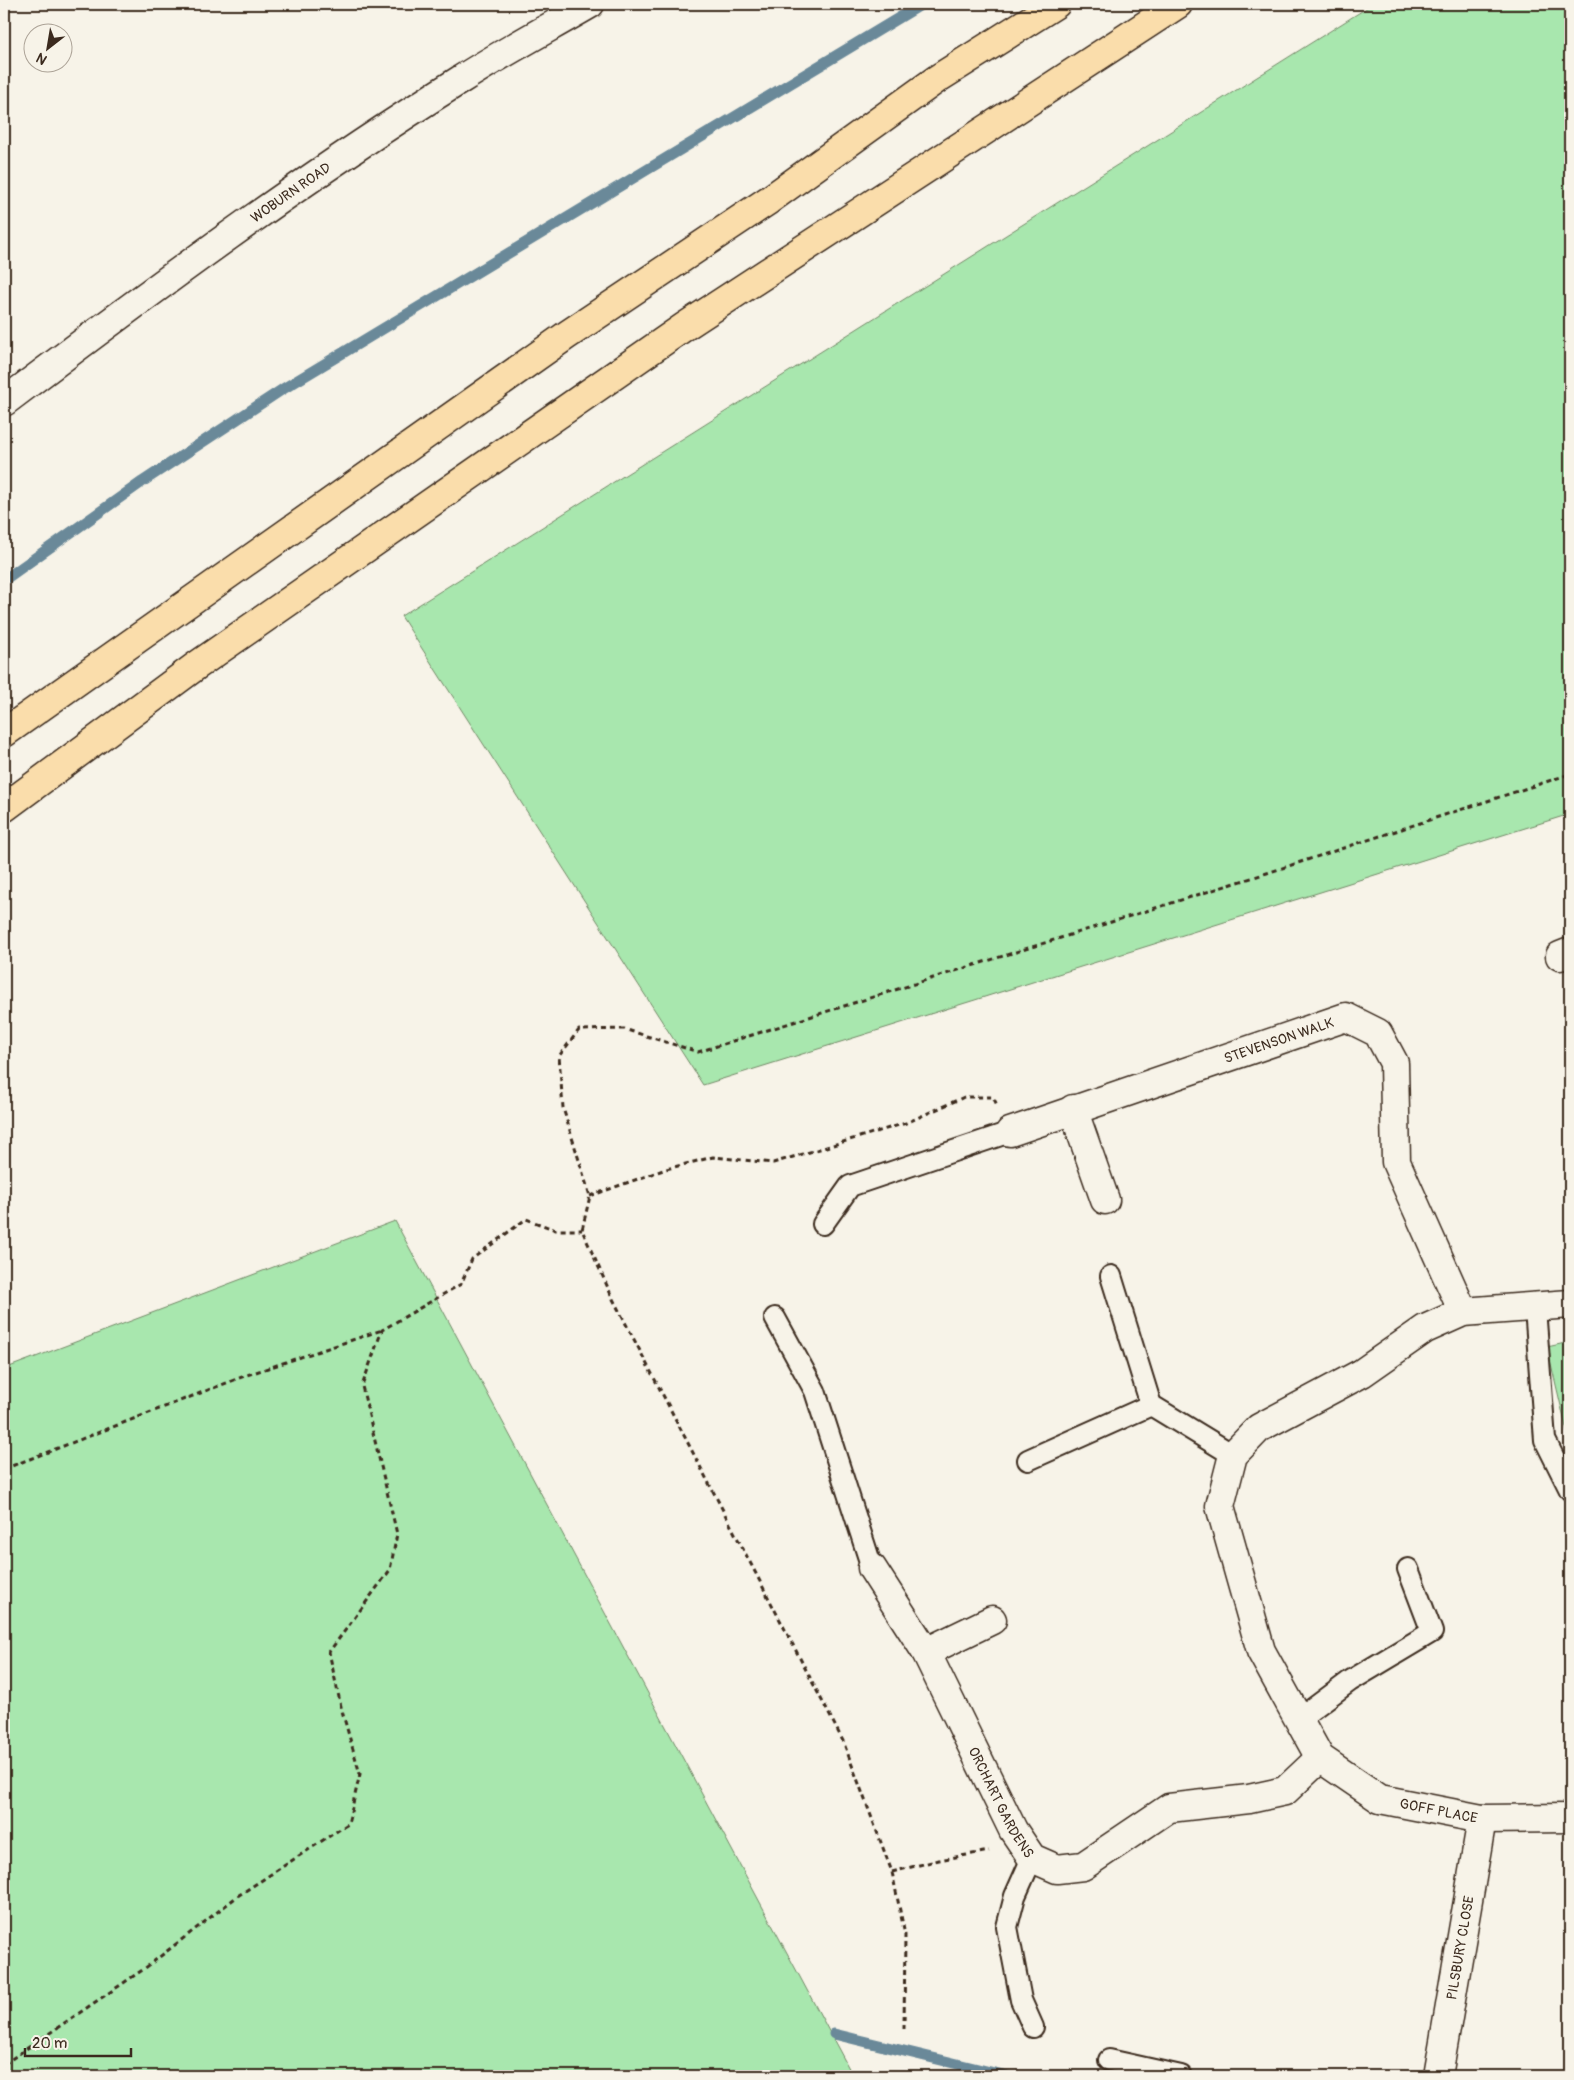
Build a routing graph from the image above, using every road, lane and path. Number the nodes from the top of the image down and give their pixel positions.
1 (590, 4) edge
2 (1056, 4) edge
3 (1178, 4) edge
4 (4, 402) edge
5 (4, 733) edge
6 (1570, 774) edge
7 (4, 808) edge
8 (1073, 1108) junction
9 (1010, 1132) junction
10 (590, 1196) junction
11 (1105, 1200) dead end
12 (823, 1224) dead end
13 (582, 1230) junction
14 (1110, 1276) dead end
15 (1570, 1304) edge
16 (1535, 1308) junction
17 (1463, 1312) junction
18 (775, 1318) dead end
19 (382, 1330) junction
20 (1151, 1405) junction
21 (1233, 1455) junction
22 (1028, 1460) dead end
23 (4, 1470) edge
24 (1570, 1490) edge
25 (872, 1568) joint
26 (1408, 1569) dead end
27 (992, 1620) dead end
28 (926, 1652) junction
29 (1299, 1719) junction
30 (1320, 1758) junction
31 (1482, 1819) junction
32 (1570, 1819) edge
33 (1027, 1851) junction
34 (892, 1872) junction
35 (1033, 2027) dead end
36 (904, 2029) dead end
37 (1109, 2060) dead end
38 (4, 2064) edge
39 (1181, 2076) edge
40 (1438, 2076) edge

1 - 4 street, WOBURN ROAD
2 - 5 highway
3 - 7 highway
6 - 10 path
8 - 9 street, STEVENSON WALK
8 - 11 street
8 - 17 street, STEVENSON WALK
9 - 10 path
9 - 12 lane
10 - 13 path
13 - 19 path
13 - 34 path
14 - 20 lane
15 - 16 street
16 - 17 street
16 - 24 lane
17 - 21 street
18 - 25 lane
19 - 23 path
19 - 38 path
20 - 21 lane
20 - 22 lane
21 - 29 street
25 - 28 street, ORCHART GARDENS
26 - 29 lane
27 - 28 street
28 - 33 street, ORCHART GARDENS
29 - 30 street
30 - 31 street, GOFF PLACE
30 - 33 street, ORCHART GARDENS
31 - 32 street, GOFF PLACE
31 - 40 street, PILSBURY CLOSE
33 - 34 path
33 - 35 lane
34 - 36 path
37 - 39 lane

